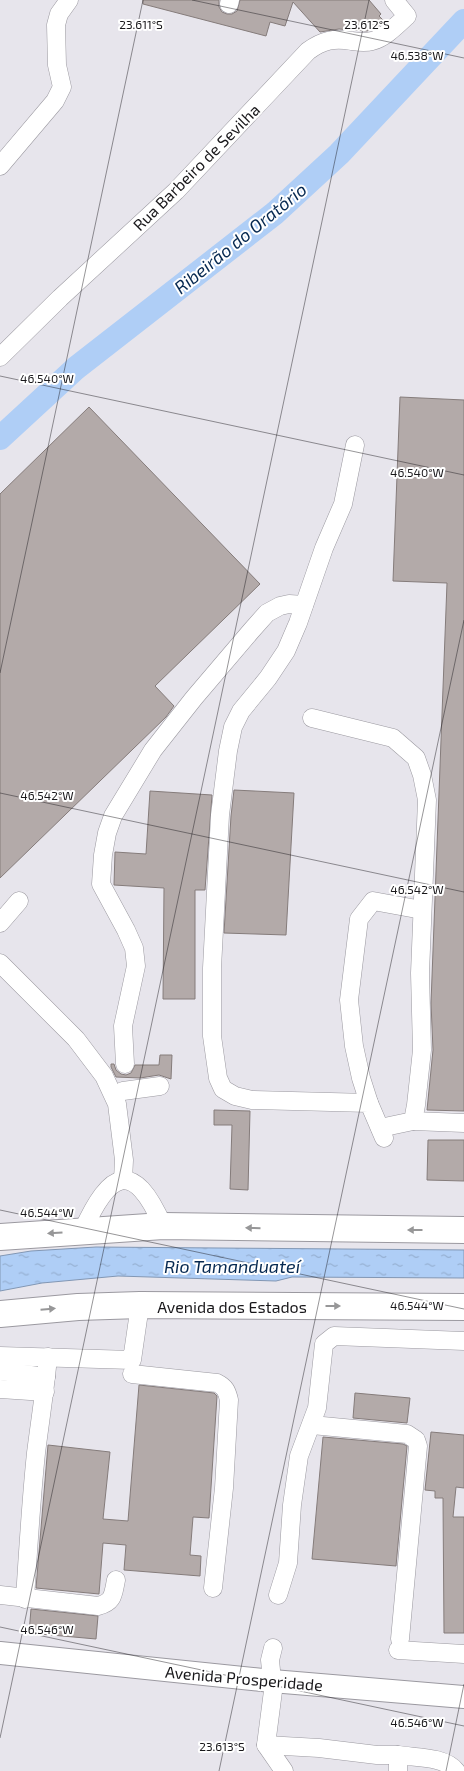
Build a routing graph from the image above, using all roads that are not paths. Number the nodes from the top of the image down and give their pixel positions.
1 (69, 0) edge
2 (394, 0) edge
3 (0, 166) edge
4 (0, 356) edge
5 (355, 445) dead end
6 (304, 605) junction
7 (312, 718) dead end
8 (19, 901) dead end
9 (422, 910) junction
10 (0, 923) edge
11 (0, 963) edge
12 (122, 1084) junction
13 (160, 1086) dead end
14 (369, 1103) junction
15 (413, 1121) junction
16 (464, 1124) edge
17 (123, 1180) junction
18 (163, 1226) junction
19 (83, 1230) junction
20 (464, 1230) edge
21 (0, 1237) edge
22 (140, 1305) junction
23 (464, 1307) edge
24 (0, 1314) edge
25 (464, 1341) edge
26 (0, 1356) edge
27 (48, 1357) junction
28 (0, 1372) edge
29 (132, 1374) dead end
30 (46, 1384) junction
31 (0, 1390) edge
32 (312, 1425) junction
33 (116, 1580) dead end
34 (213, 1588) dead end
35 (0, 1595) edge
36 (278, 1595) dead end
37 (25, 1599) junction
38 (273, 1648) dead end
39 (464, 1654) edge
40 (0, 1655) edge
41 (272, 1680) junction
42 (464, 1697) edge
43 (266, 1745) junction
44 (398, 1763) edge
45 (284, 1771) edge
46 (456, 1771) edge

1 - 3 street
2 - 4 street, Rua Barbeiro de Sevilha
5 - 6 street
6 - 12 street
6 - 14 street
7 - 9 street
8 - 10 street
9 - 14 street
9 - 15 street
11 - 12 street
12 - 13 street
12 - 17 street
14 - 15 street
15 - 16 street
17 - 18 street
17 - 19 street
18 - 19 highway
20 -> 18 highway
19 -> 21 highway
22 -> 23 highway, Avenida dos Estados
24 -> 22 highway, Avenida dos Estados
22 - 27 street
25 - 32 street
26 - 27 street
27 - 30 street
28 - 30 street
29 - 34 street
30 - 31 street
30 - 37 street
32 - 36 street
32 - 39 street
33 - 37 street
35 - 37 street
38 - 41 street
40 - 41 main road, Avenida Prosperidade
41 - 42 main road, Avenida Prosperidade
41 - 43 street
43 - 44 street
43 - 45 street
44 - 46 street

